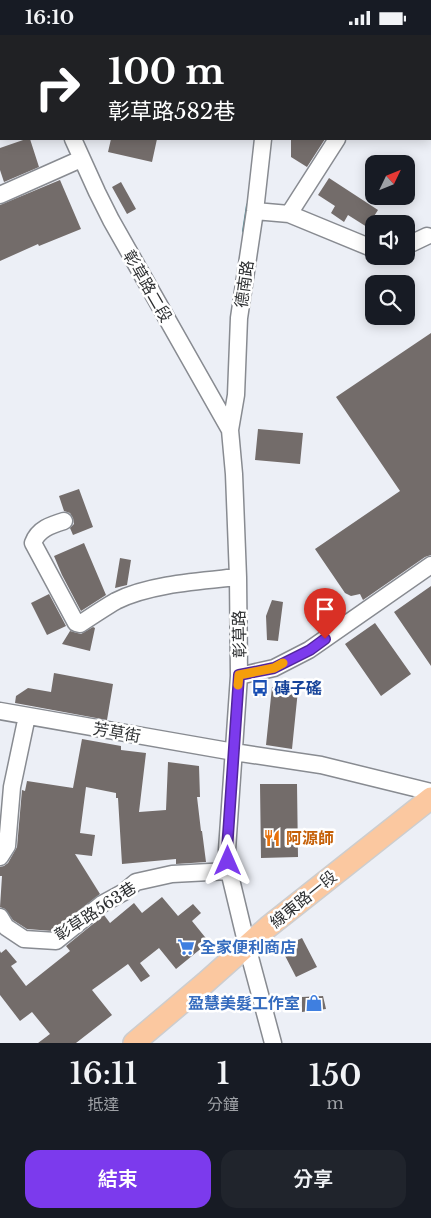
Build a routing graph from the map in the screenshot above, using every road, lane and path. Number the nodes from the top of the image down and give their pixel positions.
1 (73, 140) edge
2 (263, 140) edge
3 (336, 140) edge
4 (81, 159) junction
5 (0, 195) edge
6 (255, 211) junction
7 (290, 215) junction
8 (427, 236) dead end
9 (415, 242) edge
10 (365, 245) edge
11 (230, 430) junction
12 (64, 521) dead end
13 (431, 565) edge
14 (238, 577) junction
15 (239, 675) junction
16 (0, 711) edge
17 (27, 716) junction
18 (234, 752) junction
19 (6, 786) edge
20 (431, 792) edge
21 (431, 798) edge
22 (0, 857) edge
23 (229, 871) junction
24 (0, 917) edge
25 (247, 946) junction
26 (134, 1043) edge
27 (273, 1043) edge

1 - 4 street, 彰草路二段
2 - 6 street, 德南路
3 - 7 street
4 - 5 street
4 - 11 street, 彰草路二段
6 - 7 street
6 - 11 street, 德南路
7 - 10 street
8 - 9 street
11 - 14 street, 彰草路
12 - 14 street
13 - 15 street
14 - 15 street, 彰草路
15 - 18 street, 彰草路
16 - 17 street, 芳草街
17 - 18 street, 芳草街
17 - 19 street
18 - 20 street, 芳草街
18 - 23 street, 彰草路
19 - 22 street
21 - 25 main road, 線東路一段
23 - 24 street, 彰草路563巷
23 - 25 street, 彰草路
25 - 26 main road, 線東路一段
25 - 27 street, 彰草路

